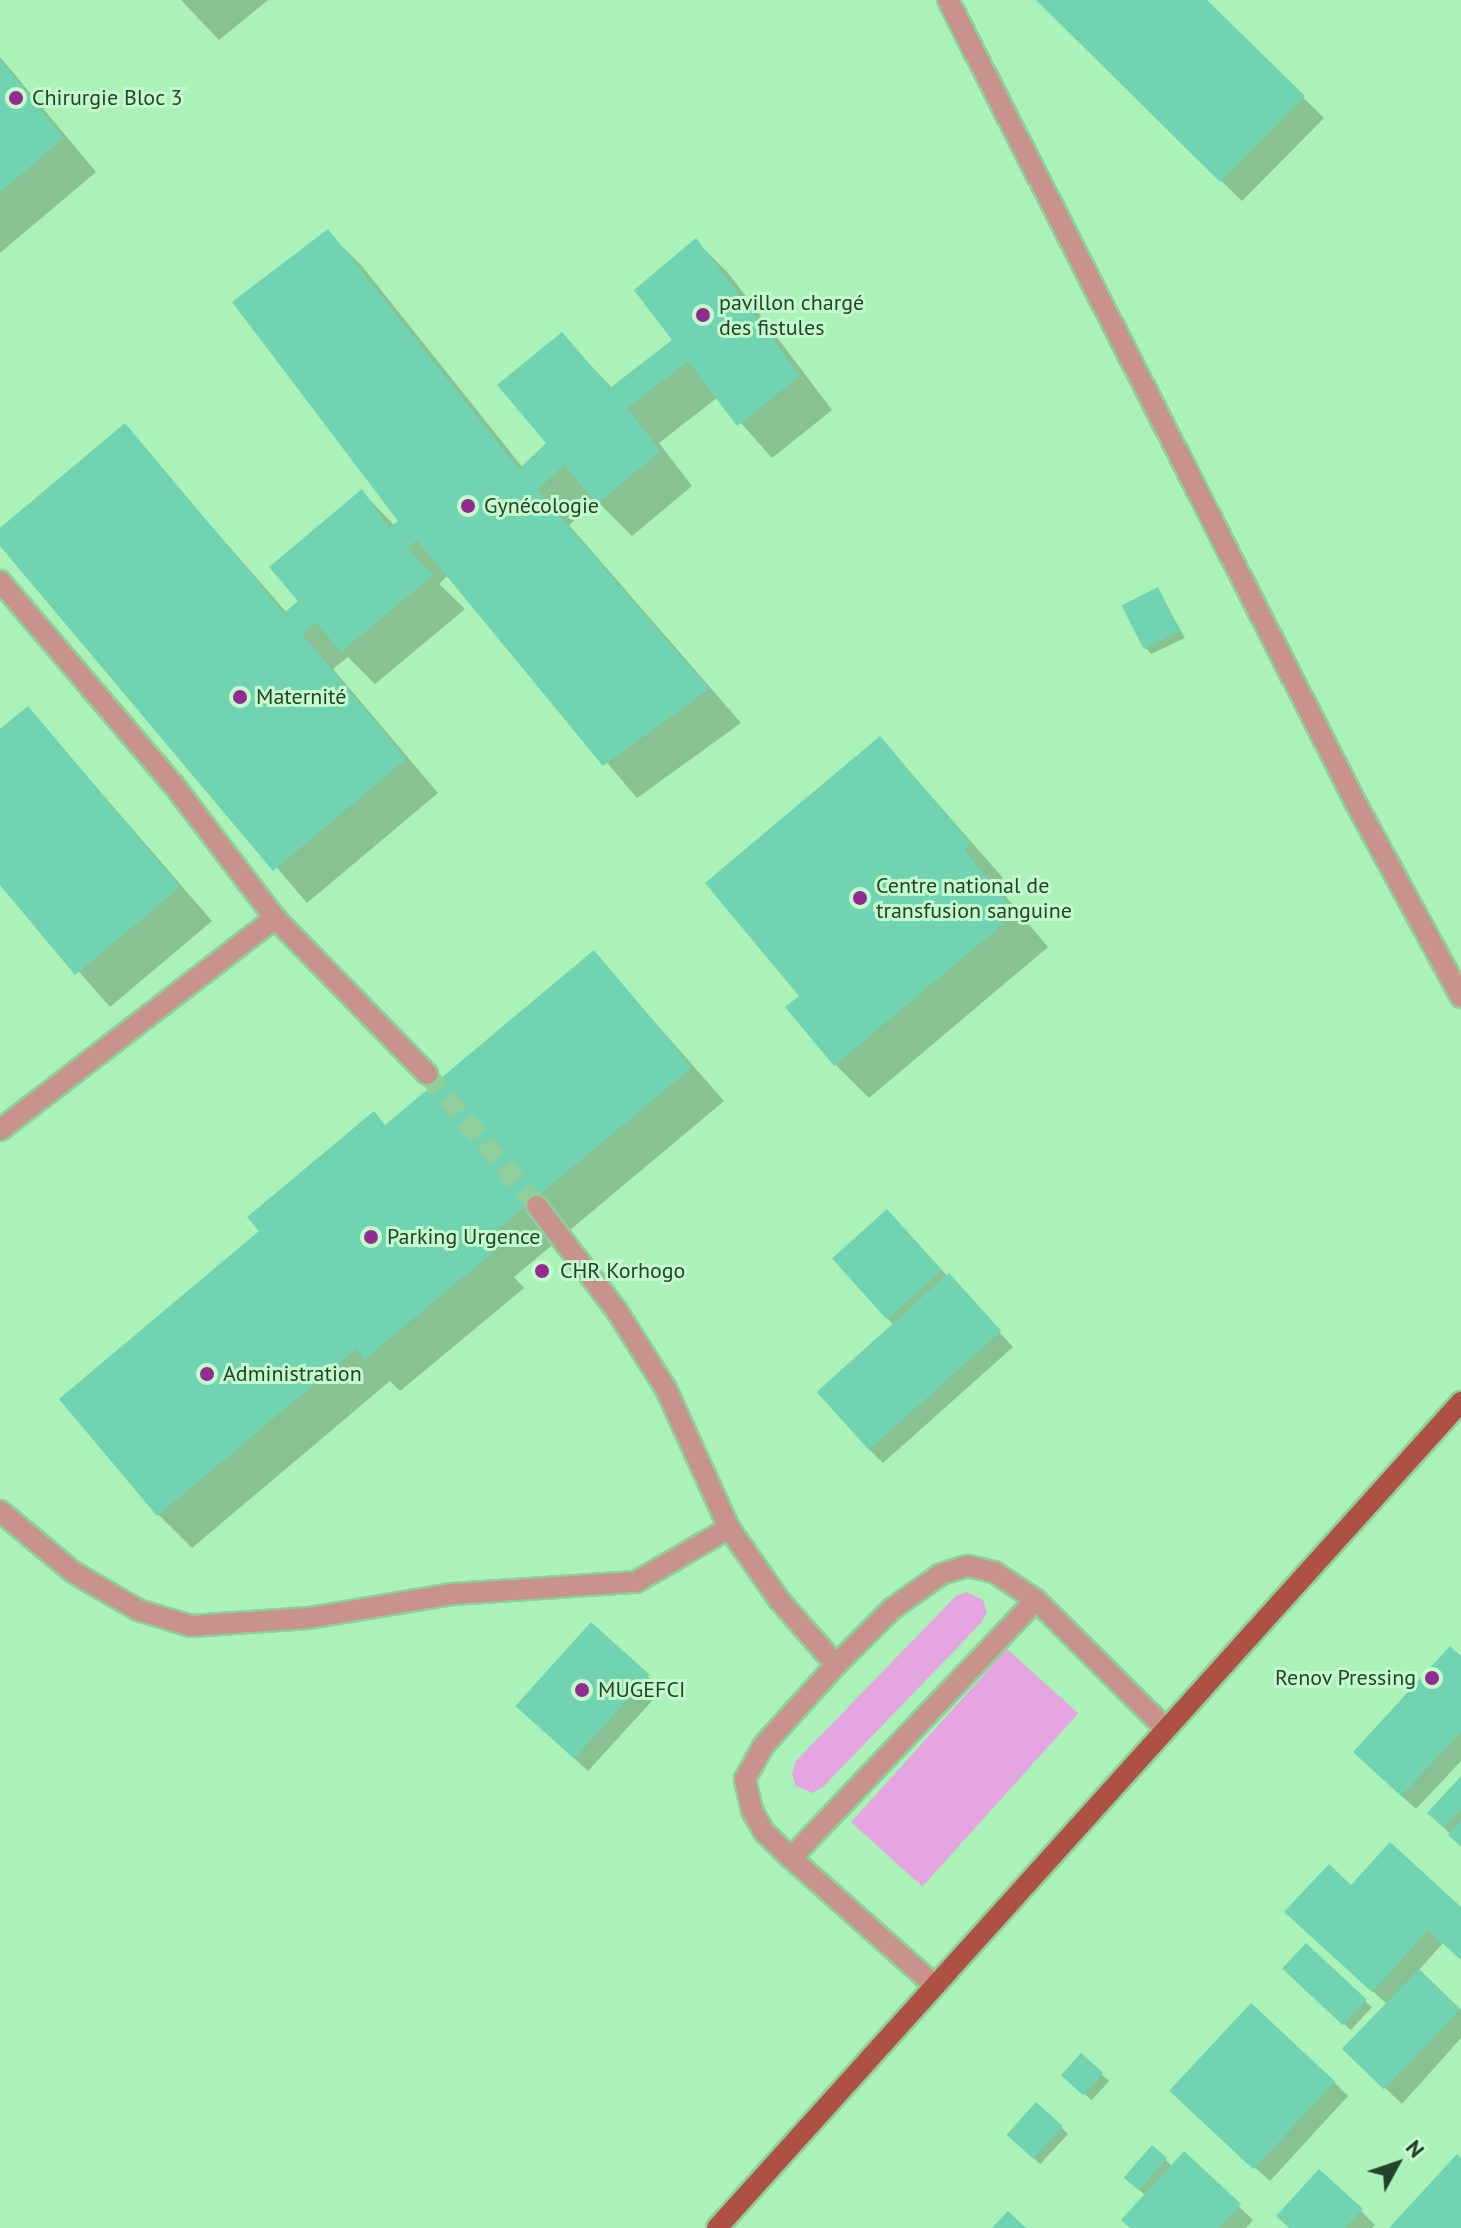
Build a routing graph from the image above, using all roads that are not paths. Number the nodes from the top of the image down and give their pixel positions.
1 (948, 0) edge
2 (0, 581) edge
3 (275, 918) junction
4 (1461, 997) edge
5 (427, 1074) tunnel mouth
6 (0, 1130) edge
7 (537, 1206) tunnel mouth
8 (1461, 1402) edge
9 (0, 1511) edge
10 (729, 1528) junction
11 (1036, 1600) junction
12 (836, 1665) junction
13 (1166, 1729) junction
14 (791, 1858) junction
15 (933, 1984) junction
16 (717, 2228) edge

1 - 4 street
2 - 3 street
3 - 5 street
3 - 6 street
7 - 10 street
8 - 13 main road
9 - 10 street
10 - 12 street
11 - 12 street
11 - 13 street
11 - 14 street
12 - 14 street
13 - 15 main road
14 - 15 street
15 - 16 main road

